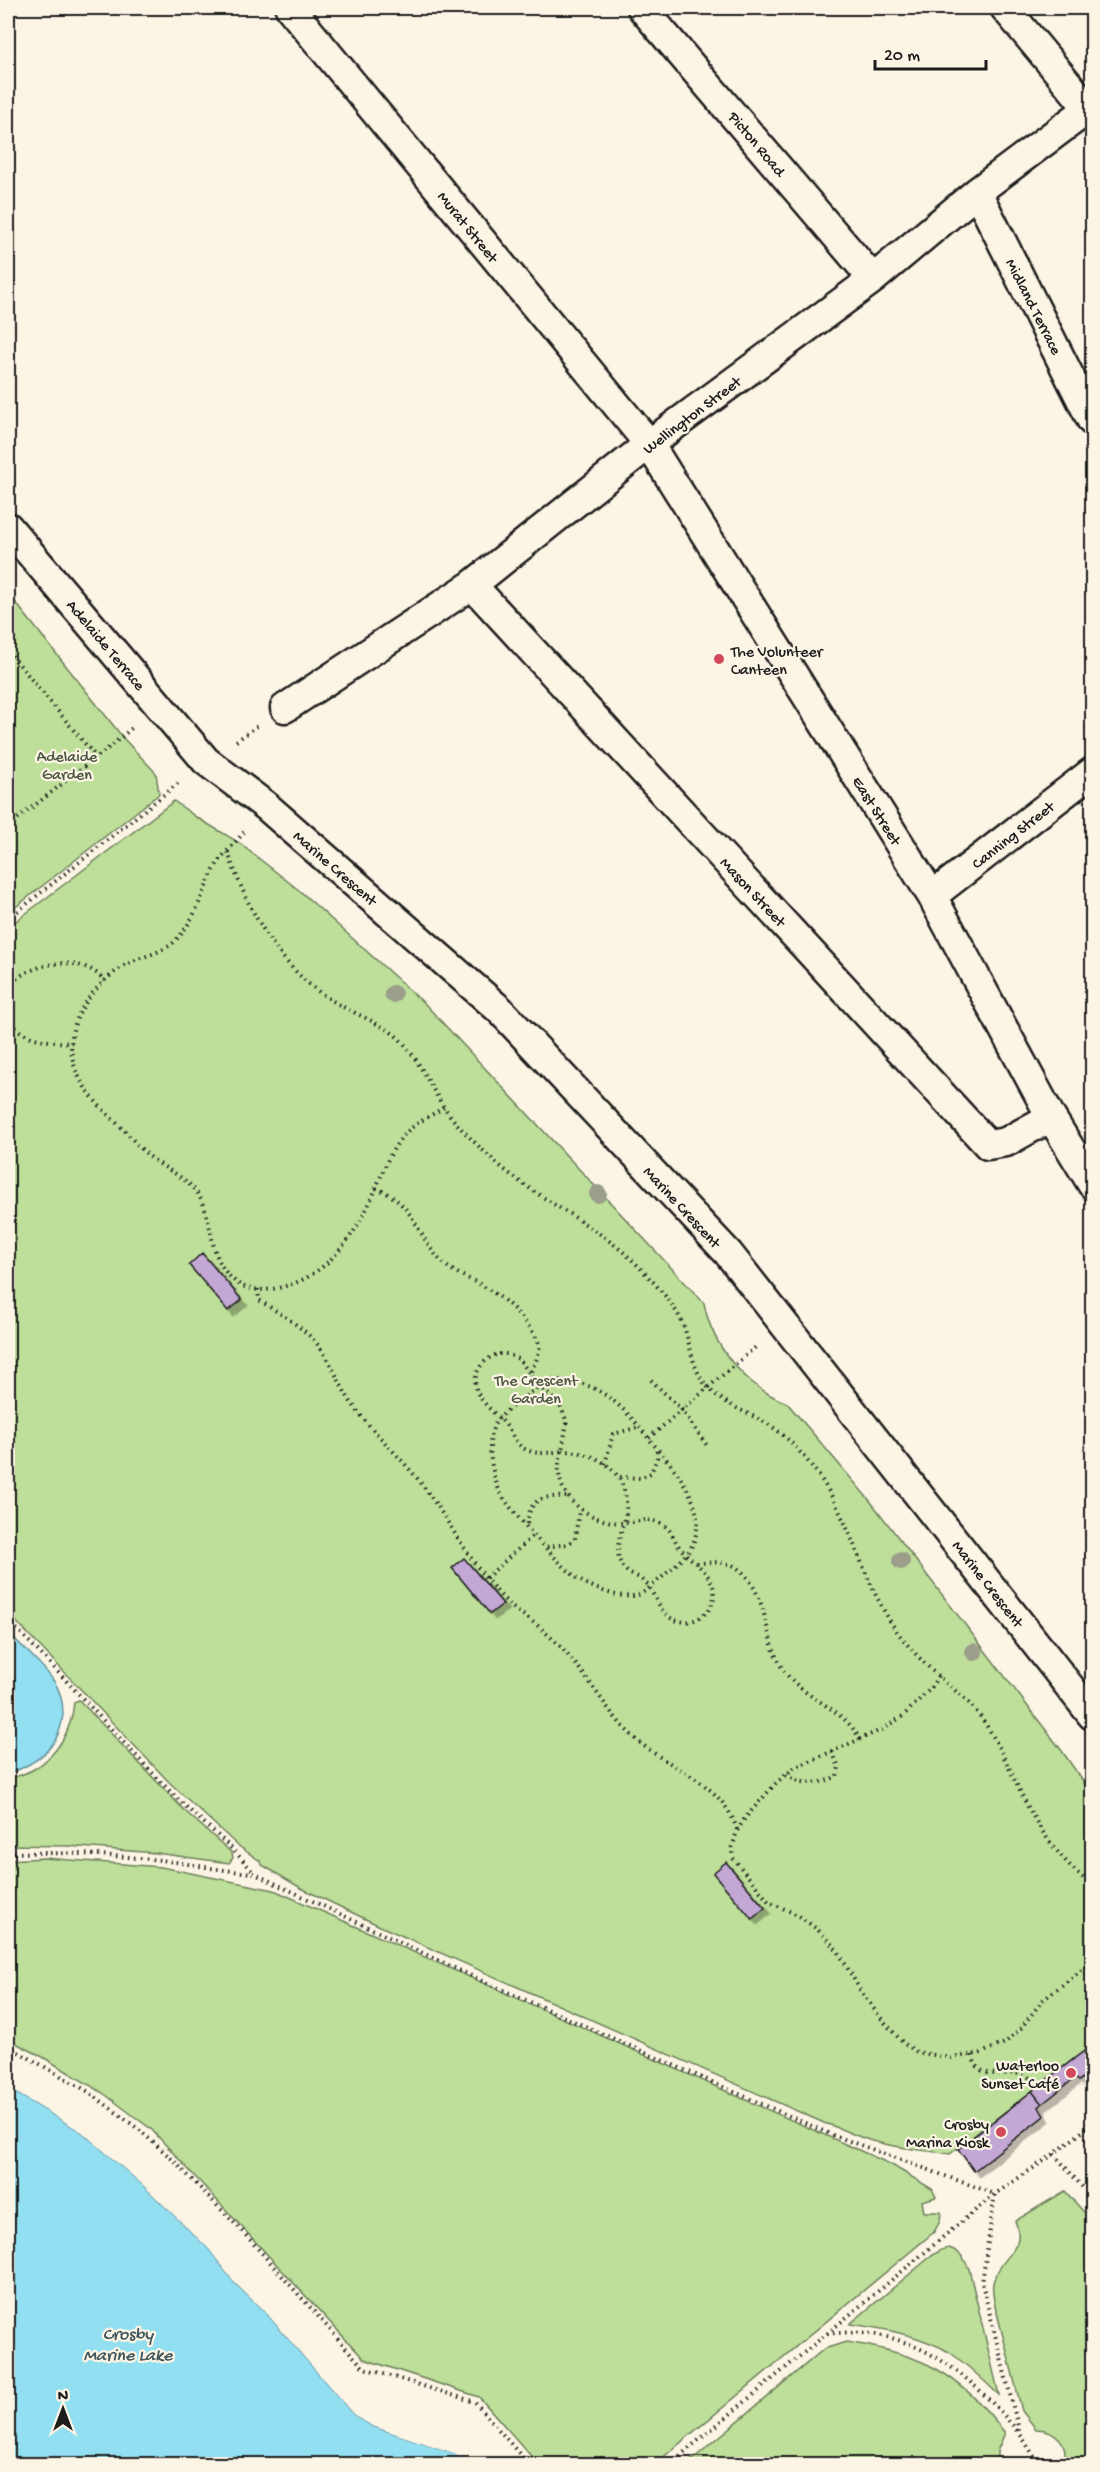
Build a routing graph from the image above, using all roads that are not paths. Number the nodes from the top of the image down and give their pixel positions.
1 (290, 8) edge
2 (642, 8) edge
3 (1005, 8) edge
4 (1091, 110) edge
5 (977, 192) junction
6 (873, 279) junction
7 (1092, 421) edge
8 (649, 444) junction
9 (8, 527) edge
10 (472, 585) junction
11 (285, 708) road end
12 (206, 761) joint
13 (1092, 772) edge
14 (932, 896) junction
15 (1052, 1117) junction
16 (1092, 1184) edge
17 (1092, 1714) edge

1 - 8 street, Murat Street
2 - 6 street, Picton Road
3 - 4 street
4 - 5 street, Wellington Street
5 - 6 street, Wellington Street
5 - 7 street, Midland Terrace
6 - 8 street, Wellington Street
8 - 10 street, Wellington Street
8 - 14 street, East Street
9 - 12 street, Adelaide Terrace
10 - 11 street, Wellington Street
10 - 15 street, Mason Street
12 - 17 street, Marine Crescent
13 - 14 street, Canning Street
14 - 15 street, East Street
15 - 16 street, East Street

